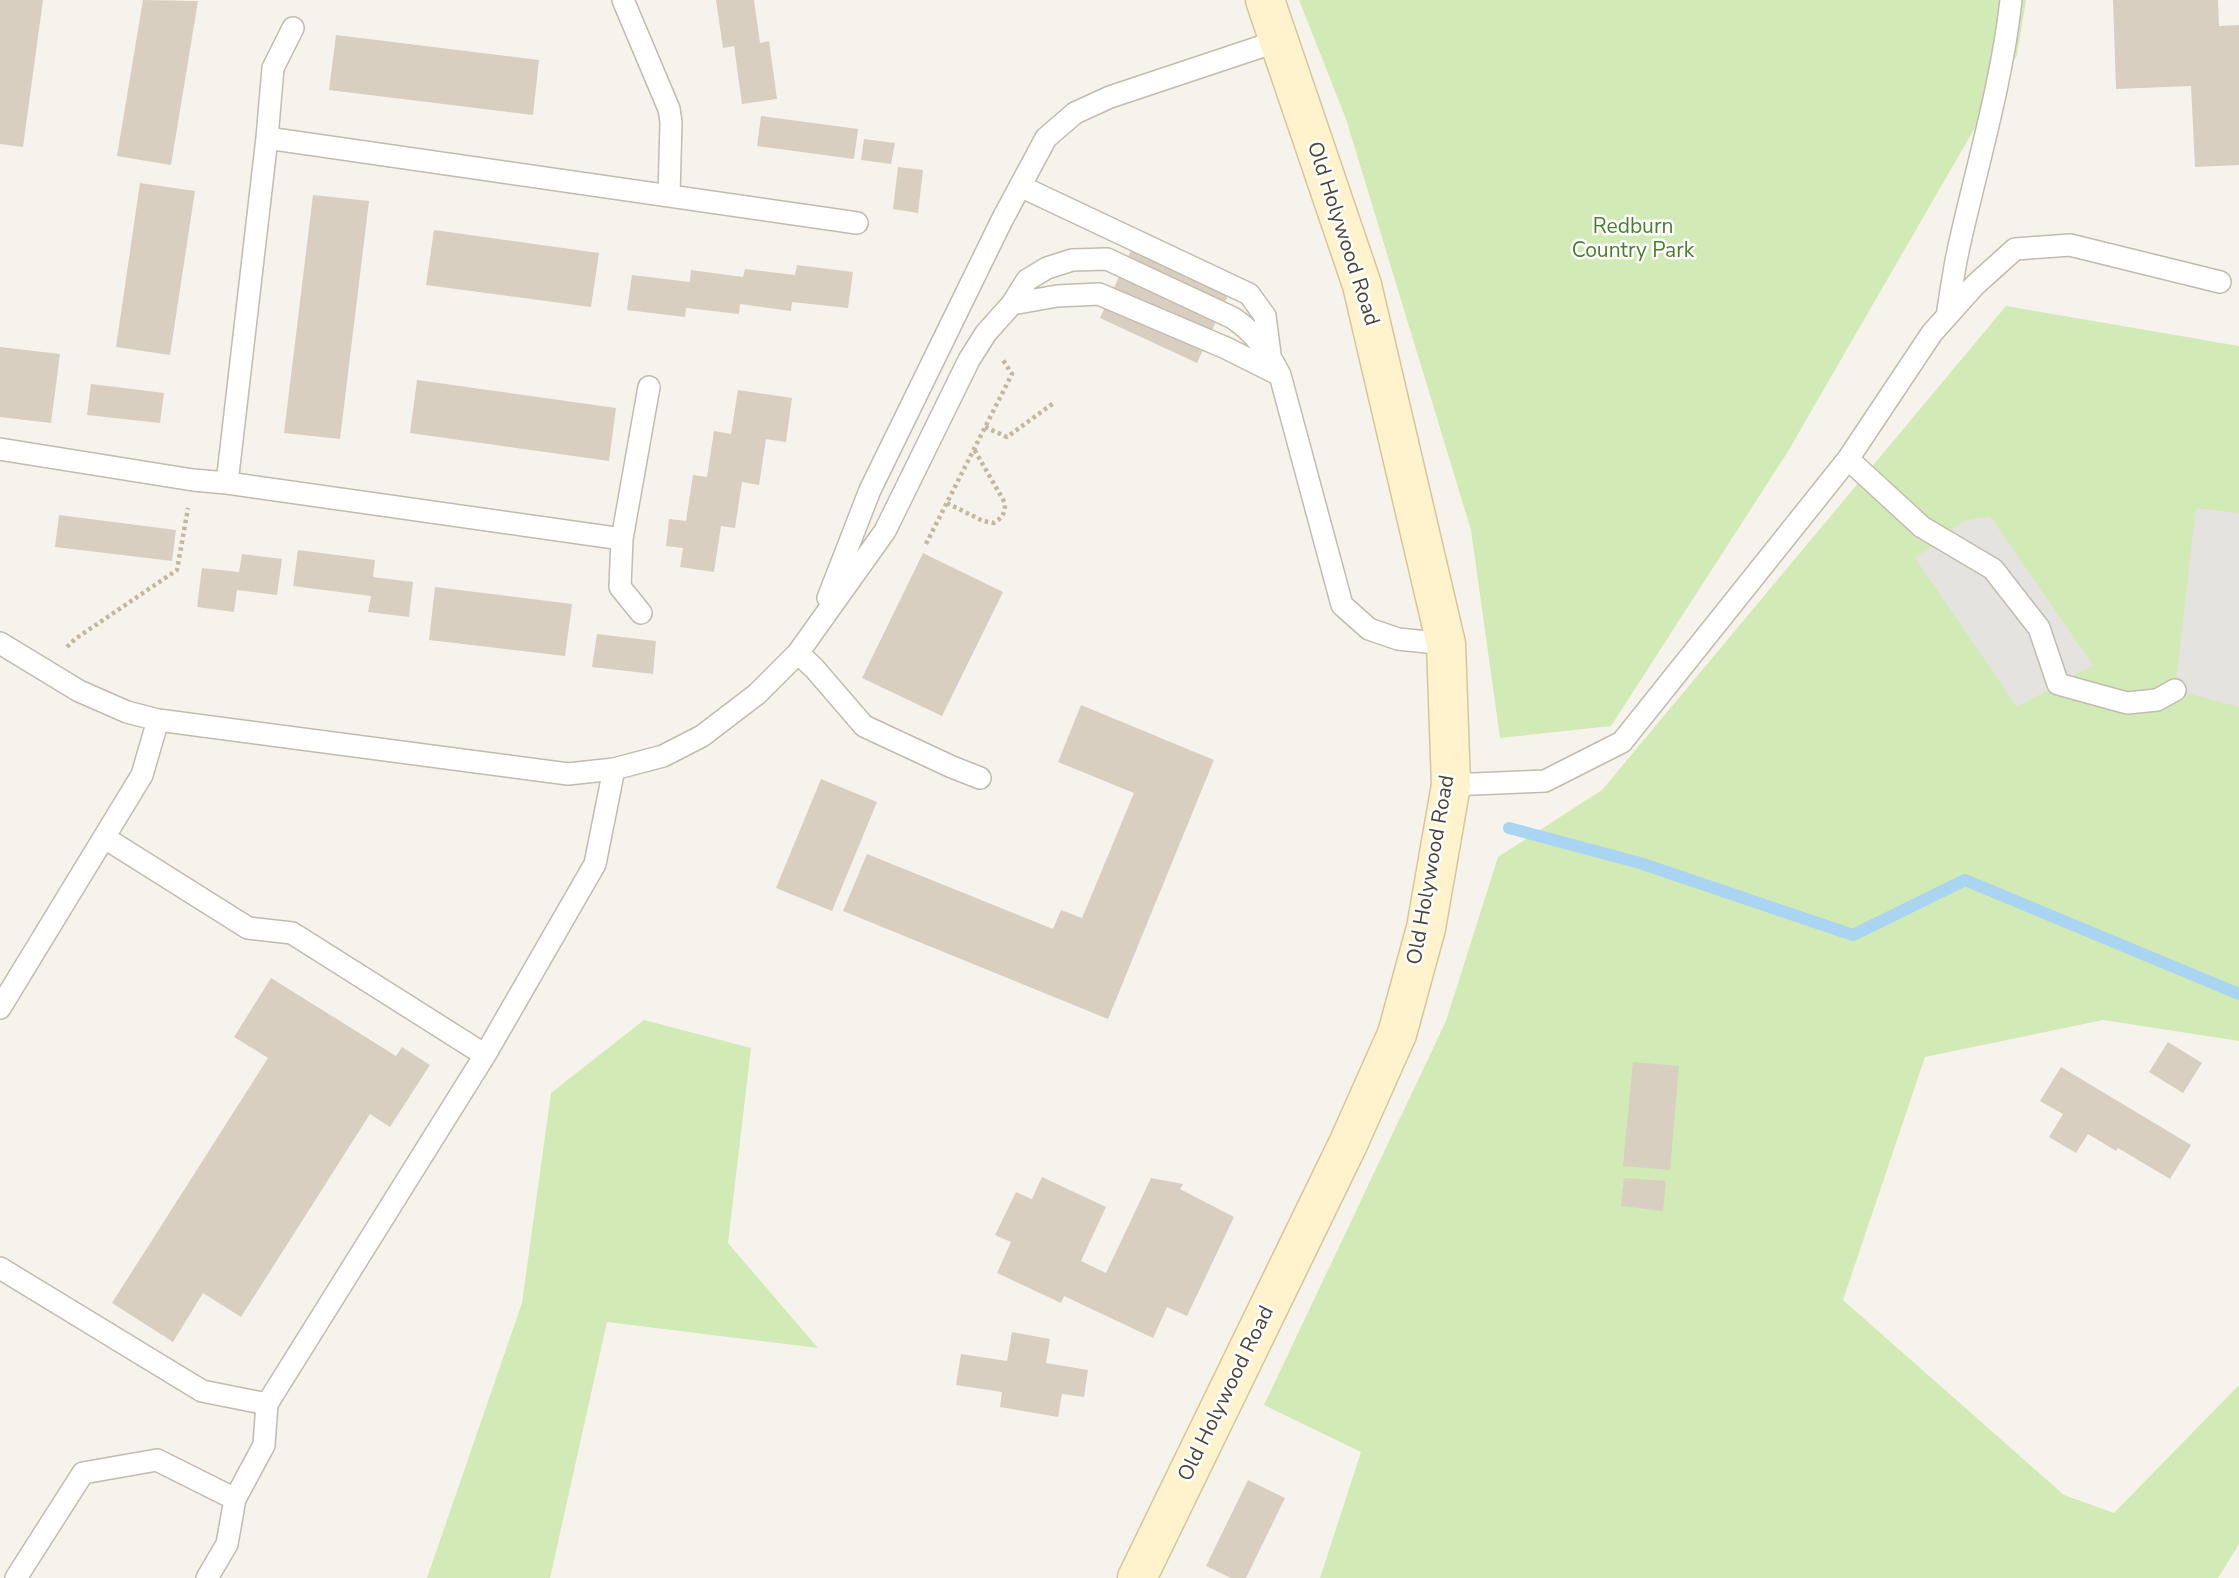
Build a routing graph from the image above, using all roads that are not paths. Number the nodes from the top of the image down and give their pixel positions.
1 (623, 0) edge
2 (1265, 0) edge
3 (2011, 0) edge
4 (293, 28) dead end
5 (1278, 41) junction
6 (267, 138) junction
7 (1020, 186) junction
8 (669, 195) junction
9 (857, 223) dead end
10 (2220, 282) dead end
11 (1012, 304) junction
12 (1947, 316) junction
13 (1270, 354) junction
14 (1280, 375) junction
15 (649, 387) dead end
16 (0, 449) edge
17 (1848, 459) junction
18 (227, 483) junction
19 (622, 539) junction
20 (641, 613) dead end
21 (817, 626) junction
22 (0, 643) edge
23 (1446, 644) junction
24 (798, 653) junction
25 (2175, 690) dead end
26 (158, 720) junction
27 (614, 769) junction
28 (980, 778) dead end
29 (1451, 785) junction
30 (105, 838) junction
31 (0, 1008) edge
32 (485, 1055) junction
33 (0, 1268) edge
34 (267, 1404) junction
35 (235, 1499) junction
36 (16, 1578) edge
37 (207, 1578) edge
38 (1137, 1578) edge

1 - 8 lane
2 - 5 street, Old Holywood Road
3 - 12 lane
4 - 6 lane
5 - 7 lane
5 - 23 street, Old Holywood Road
6 - 8 lane
6 - 18 lane
7 - 13 lane
7 - 21 lane
8 - 9 lane
10 - 12 lane
11 - 13 lane
11 - 14 lane
11 - 21 lane
12 - 17 lane
13 - 14 lane
14 - 23 lane
15 - 19 lane
16 - 18 lane
17 - 25 lane
17 - 29 lane
18 - 19 lane
19 - 20 lane
21 - 24 lane
22 - 26 lane
23 - 29 street, Old Holywood Road
24 - 27 lane
24 - 28 lane
26 - 27 lane
26 - 30 lane
27 - 32 lane
29 - 38 street, Old Holywood Road
30 - 31 lane
30 - 32 lane
32 - 34 lane
33 - 34 lane
34 - 35 lane
35 - 36 lane
35 - 37 lane

